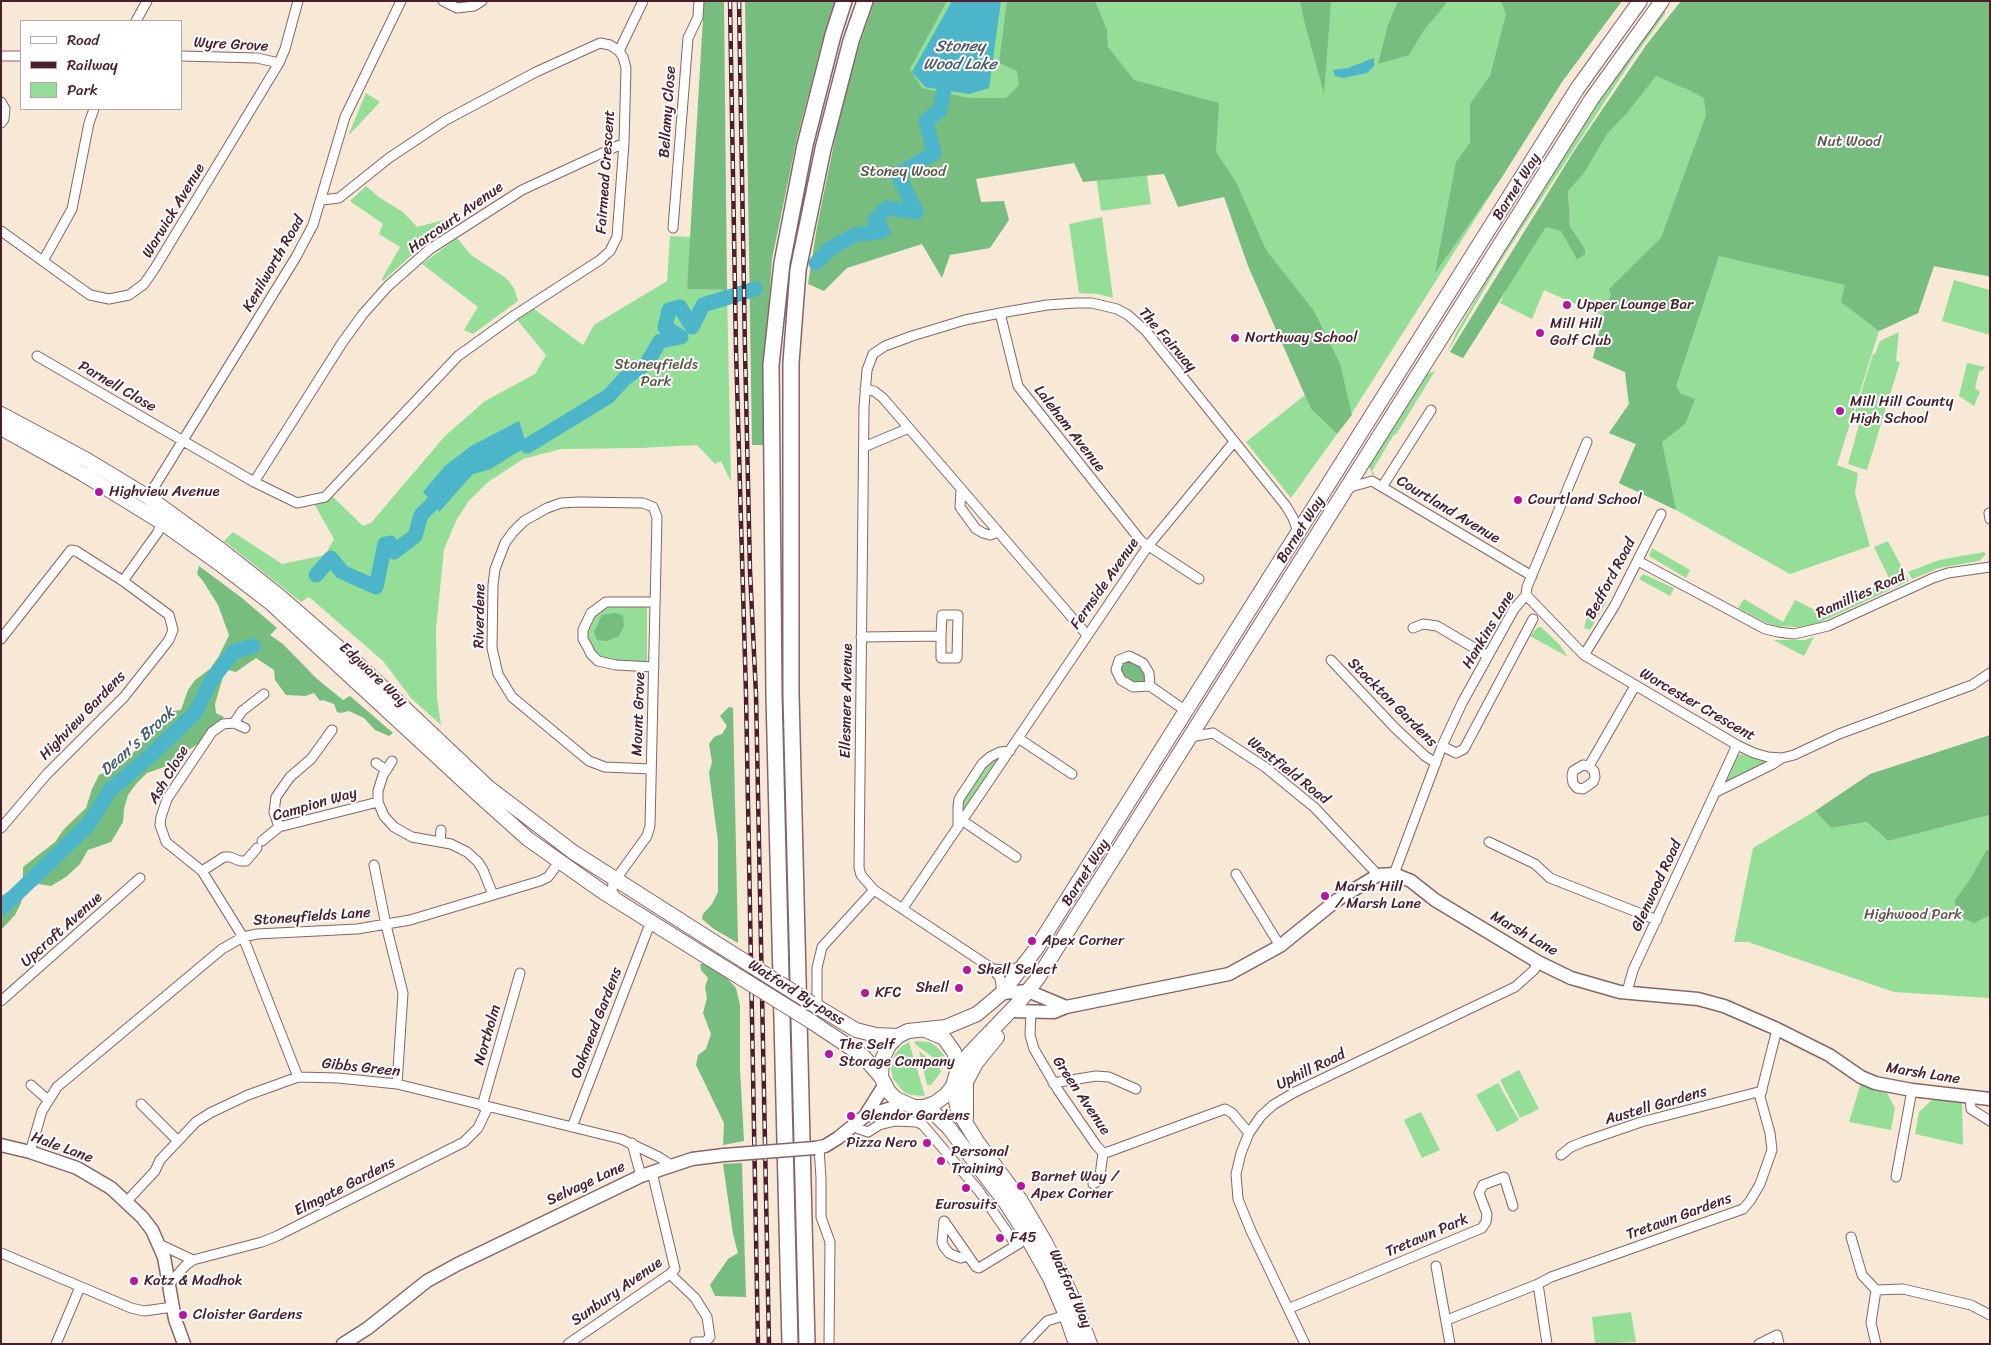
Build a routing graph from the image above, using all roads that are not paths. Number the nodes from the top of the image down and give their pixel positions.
1 (147, 1) edge
2 (298, 1) edge
3 (401, 1) edge
4 (443, 1) edge
5 (482, 1) edge
6 (643, 1) edge
7 (699, 1) edge
8 (844, 1) edge
9 (865, 1) edge
10 (1640, 1) edge
11 (1662, 1) edge
12 (137, 20) edge
13 (619, 51) junction
14 (1, 56) edge
15 (20, 56) edge
16 (182, 56) edge
17 (279, 62) junction
18 (1, 102) edge
19 (94, 110) edge
20 (1, 122) edge
21 (624, 143) junction
22 (322, 200) junction
23 (673, 228) dead end
24 (1, 231) edge
25 (43, 260) junction
26 (1000, 313) junction
27 (37, 356) dead end
28 (868, 365) joint
29 (865, 389) junction
30 (1431, 410) dead end
31 (1, 414) edge
32 (1, 428) edge
33 (909, 428) junction
34 (183, 441) junction
35 (1234, 442) junction
36 (1587, 442) dead end
37 (864, 447) junction
38 (254, 482) junction
39 (1382, 486) junction
40 (1347, 488) junction
41 (962, 490) junction
42 (148, 497) junction
43 (1660, 514) dead end
44 (657, 517) joint
45 (160, 522) junction
46 (998, 532) junction
47 (1298, 532) junction
48 (1148, 546) junction
49 (1638, 561) junction
50 (1990, 567) edge
51 (1532, 576) junction
52 (1199, 579) dead end
53 (123, 581) junction
54 (1526, 596) junction
55 (655, 602) junction
56 (1533, 619) dead end
57 (1413, 628) dead end
58 (1087, 635) junction
59 (941, 636) junction
60 (861, 637) junction
61 (1, 639) edge
62 (1584, 655) junction
63 (1488, 656) junction
64 (1331, 660) dead end
65 (654, 667) junction
66 (1990, 673) edge
67 (1150, 686) dead end
68 (1635, 686) junction
69 (264, 694) dead end
70 (1186, 711) junction
71 (234, 722) junction
72 (245, 728) dead end
73 (332, 730) dead end
74 (1018, 738) junction
75 (1190, 738) junction
76 (1737, 745) junction
77 (1442, 746) junction
78 (1010, 751) junction
79 (1782, 758) junction
80 (392, 760) dead end
81 (376, 763) dead end
82 (1436, 763) junction
83 (1589, 766) dead end
84 (651, 769) junction
85 (386, 770) junction
86 (1072, 774) dead end
87 (1716, 792) junction
88 (378, 802) junction
89 (961, 824) junction
90 (280, 827) junction
91 (1, 828) edge
92 (441, 830) dead end
93 (440, 842) junction
94 (1489, 842) dead end
95 (1016, 857) dead end
96 (559, 862) junction
97 (374, 865) dead end
98 (202, 871) junction
99 (1236, 874) dead end
100 (1394, 874) junction
101 (1378, 875) junction
102 (140, 878) dead end
103 (616, 879) junction
104 (874, 890) junction
105 (493, 895) junction
106 (616, 899) junction
107 (903, 908) junction
108 (1657, 920) junction
109 (386, 925) junction
110 (648, 930) dead end
111 (243, 937) junction
112 (1280, 946) junction
113 (712, 960) joint
114 (1538, 962) junction
115 (1023, 966) junction
116 (993, 969) junction
117 (520, 973) dead end
118 (1028, 991) junction
119 (1627, 992) junction
120 (1002, 993) junction
121 (1, 1001) edge
122 (814, 1005) junction
123 (1066, 1007) junction
124 (1012, 1011) junction
125 (1031, 1012) junction
126 (1777, 1029) junction
127 (925, 1030) junction
128 (898, 1036) junction
129 (958, 1068) junction
130 (298, 1077) junction
131 (883, 1080) junction
132 (1053, 1083) junction
133 (397, 1084) junction
134 (30, 1085) dead end
135 (953, 1086) junction
136 (1136, 1089) dead end
137 (1912, 1090) junction
138 (1762, 1091) junction
139 (1970, 1097) junction
140 (48, 1100) junction
141 (1990, 1100) edge
142 (141, 1104) dead end
143 (905, 1104) junction
144 (485, 1106) junction
145 (924, 1107) junction
146 (865, 1116) junction
147 (1990, 1121) edge
148 (965, 1122) junction
149 (854, 1124) junction
150 (572, 1127) junction
151 (1249, 1133) junction
152 (178, 1141) junction
153 (632, 1143) junction
154 (1, 1146) edge
155 (817, 1148) junction
156 (30, 1152) junction
157 (1103, 1153) junction
158 (1561, 1155) dead end
159 (671, 1165) junction
160 (646, 1174) junction
161 (1896, 1177) dead end
162 (1093, 1184) dead end
163 (127, 1201) junction
164 (1513, 1206) dead end
165 (1851, 1237) dead end
166 (1022, 1242) junction
167 (159, 1244) junction
168 (1, 1253) edge
169 (968, 1256) junction
170 (194, 1260) junction
171 (1436, 1266) dead end
172 (670, 1274) junction
173 (170, 1283) junction
174 (1538, 1284) junction
175 (80, 1287) junction
176 (1876, 1290) junction
177 (173, 1307) junction
178 (1290, 1308) junction
179 (1066, 1315) junction
180 (1990, 1315) edge
181 (1447, 1320) junction
182 (695, 1342) dead end
183 (56, 1344) edge
184 (184, 1344) edge
185 (343, 1344) edge
186 (568, 1344) edge
187 (790, 1344) edge
188 (807, 1344) edge
189 (829, 1344) edge
190 (1025, 1344) edge
191 (1076, 1344) edge
192 (1090, 1344) edge
193 (1305, 1344) edge
194 (1450, 1344) edge
195 (1548, 1344) edge
196 (1758, 1344) edge
197 (1779, 1344) edge
198 (1876, 1344) edge

1 - 12 street
2 - 17 street, Warwick Avenue
3 - 22 street, Kenilworth Road
4 - 5 street
6 - 13 street
7 - 23 street, Bellamy Close
8 - 187 highway
9 - 188 highway
10 - 47 highway, Barnet Way
11 - 40 highway, Barnet Way
13 - 21 street, Fairmead Crescent
13 - 22 street
14 - 15 street
16 - 17 street, Wyre Grove
17 - 25 street, Warwick Avenue
18 - 20 street
19 - 25 street
21 - 38 street, Harcourt Avenue
21 - 38 street, Fairmead Crescent
22 - 34 street, Kenilworth Road
24 - 25 street, Warwick Avenue
26 - 28 street, The Fairway
26 - 35 street, The Fairway
26 - 48 street, Laleham Avenue
27 - 34 street, Parnell Close
28 - 29 street, Ellesmere Avenue
29 - 33 street
29 - 37 street, Ellesmere Avenue
30 - 39 street
31 - 42 highway, Edgware Way
32 - 45 highway, Edgware Way
33 - 37 street
33 - 41 street
34 - 38 street, Fairmead Crescent
34 - 42 street, Kenilworth Road
35 - 47 street, The Fairway
35 - 48 street, Fernside Avenue
36 - 51 street, Hankins Lane
37 - 60 street, Ellesmere Avenue
39 - 40 street, Courtland Avenue
39 - 51 street, Courtland Avenue
40 - 75 highway, Barnet Way
41 - 46 street
41 - 46 street
42 - 103 highway, Edgware Way
43 - 49 street, Bedford Road
44 - 55 street, Mount Grove
44 - 84 street, Riverdene
45 - 53 street
45 - 96 highway, Edgware Way
46 - 58 street
47 - 70 highway, Barnet Way
48 - 52 street, Laleham Avenue
48 - 58 street, Fernside Avenue
49 - 50 street, Ramillies Road
49 - 62 street, Bedford Road
51 - 54 street, Hankins Lane
53 - 61 street
53 - 91 street, Highview Gardens
54 - 62 street, Worcester Crescent
54 - 63 street, Hankins Lane
55 - 65 street, Mount Grove
55 - 65 street
56 - 77 street
57 - 63 street
58 - 74 street, Fernside Avenue
59 - 59 street
59 - 60 street
60 - 104 street, Ellesmere Avenue
62 - 68 street, Worcester Crescent
63 - 77 street, Hankins Lane
64 - 82 street, Stockton Gardens
65 - 84 street, Mount Grove
66 - 79 street, Worcester Crescent
67 - 70 street
68 - 76 street, Worcester Crescent
68 - 83 street
69 - 71 street, Ash Close
70 - 115 highway, Barnet Way
71 - 72 street
71 - 98 street, Ash Close
73 - 90 street
74 - 78 street, Fernside Avenue
74 - 86 street
75 - 101 street, Westfield Road
75 - 118 highway, Barnet Way
76 - 79 street, Worcester Crescent
76 - 87 street, Glenwood Road
77 - 82 street, Hankins Lane
78 - 89 street, Fernside Avenue
78 - 89 street
79 - 87 street
80 - 85 street
81 - 85 street
82 - 100 street, Hankins Lane
84 - 103 street, Mount Grove
85 - 88 street
87 - 108 street, Glenwood Road
88 - 90 street, Campion Way
88 - 93 street
89 - 95 street
89 - 107 street, Fernside Avenue
90 - 98 street, Campion Way
92 - 93 street
93 - 105 street
94 - 108 street
96 - 105 street, Stoneyfields Lane
96 - 106 highway, Edgware Way
97 - 109 street
98 - 111 street, Ash Close
99 - 112 street
100 - 101 main road, Marsh Lane
100 - 114 main road, Marsh Lane
101 - 112 main road, Marsh Lane
102 - 121 street, Upcroft Avenue
103 - 106 street
103 - 122 highway, bridge
104 - 107 street, Ellesmere Avenue
104 - 122 street
105 - 109 street, Stoneyfields Lane
106 - 113 highway, Edgware Way
107 - 116 street, Ellesmere Avenue
108 - 119 street, Glenwood Road
109 - 111 street, Stoneyfields Lane
109 - 133 street
110 - 150 street, Oakmead Gardens
111 - 130 street, Ash Close
111 - 140 street, Stoneyfields Lane
112 - 123 main road, Marsh Lane
113 - 131 highway, Watford By-pass, bridge
114 - 119 main road, Marsh Lane
114 - 151 street, Uphill Road
115 - 116 street
115 - 120 highway, Barnet Way
116 - 120 street
117 - 144 street, Northolm
118 - 120 main road
118 - 123 main road
118 - 124 highway, Barnet Way
119 - 126 main road, Marsh Lane
120 - 127 highway, Barnet Way
122 - 128 highway, Watford By-pass
123 - 125 main road, Marsh Lane
124 - 125 main road, Marsh Lane
124 - 129 highway, Barnet Way
124 - 148 highway
125 - 132 street, Green Avenue
126 - 137 main road, Marsh Lane
126 - 138 street, Tretawn Gardens
127 - 128 highway
127 - 129 highway
128 - 131 highway
129 - 135 highway
130 - 133 street, Gibbs Green
130 - 152 street, Gibbs Green
131 - 143 highway
131 - 146 main road, Selvage Lane
132 - 136 street
132 - 157 street, Green Avenue
133 - 144 street, Gibbs Green
134 - 140 street
135 - 145 highway
135 - 148 highway, Watford Way
137 - 139 main road, Marsh Lane
137 - 161 street
138 - 158 street, Austell Gardens
138 - 174 street, Tretawn Gardens
139 - 141 main road, Marsh Lane
139 - 147 street
140 - 156 street, Stoneyfields Lane
142 - 152 street
143 - 145 highway
143 - 146 main road, Selvage Lane
144 - 150 street, Gibbs Green
144 - 170 street, Elmgate Gardens
145 - 166 highway, Watford Way
146 - 149 main road, Selvage Lane
148 - 192 highway, Watford Way
149 - 155 main road, Selvage Lane
149 - 166 street
150 - 153 street, Gibbs Green
151 - 157 street, Green Avenue
151 - 178 street, Uphill Road
152 - 163 street, Gibbs Green
153 - 159 street, Gibbs Green
153 - 160 street
154 - 156 main road, Hale Lane
155 - 159 main road, Selvage Lane, bridge
155 - 189 street
156 - 163 main road, Hale Lane
157 - 162 street
159 - 160 main road, Selvage Lane
160 - 172 street, Sunbury Avenue
160 - 185 main road, Selvage Lane
163 - 167 main road, Hale Lane
164 - 178 street, Tretawn Park
165 - 176 street
166 - 169 street
166 - 179 highway, Watford Way
167 - 170 street
167 - 173 main road, Hale Lane
168 - 175 street
169 - 169 street
170 - 173 street, Elmgate Gardens
171 - 181 street
172 - 182 street
172 - 186 street, Sunbury Avenue
173 - 177 main road, Hale Lane
174 - 181 street, Tretawn Gardens
174 - 195 street
175 - 177 street
175 - 183 street
176 - 180 street
176 - 198 street
177 - 184 main road, Hale Lane
178 - 193 street, Uphill Road
179 - 190 street
179 - 191 highway, Watford Way
181 - 194 street
196 - 197 street

